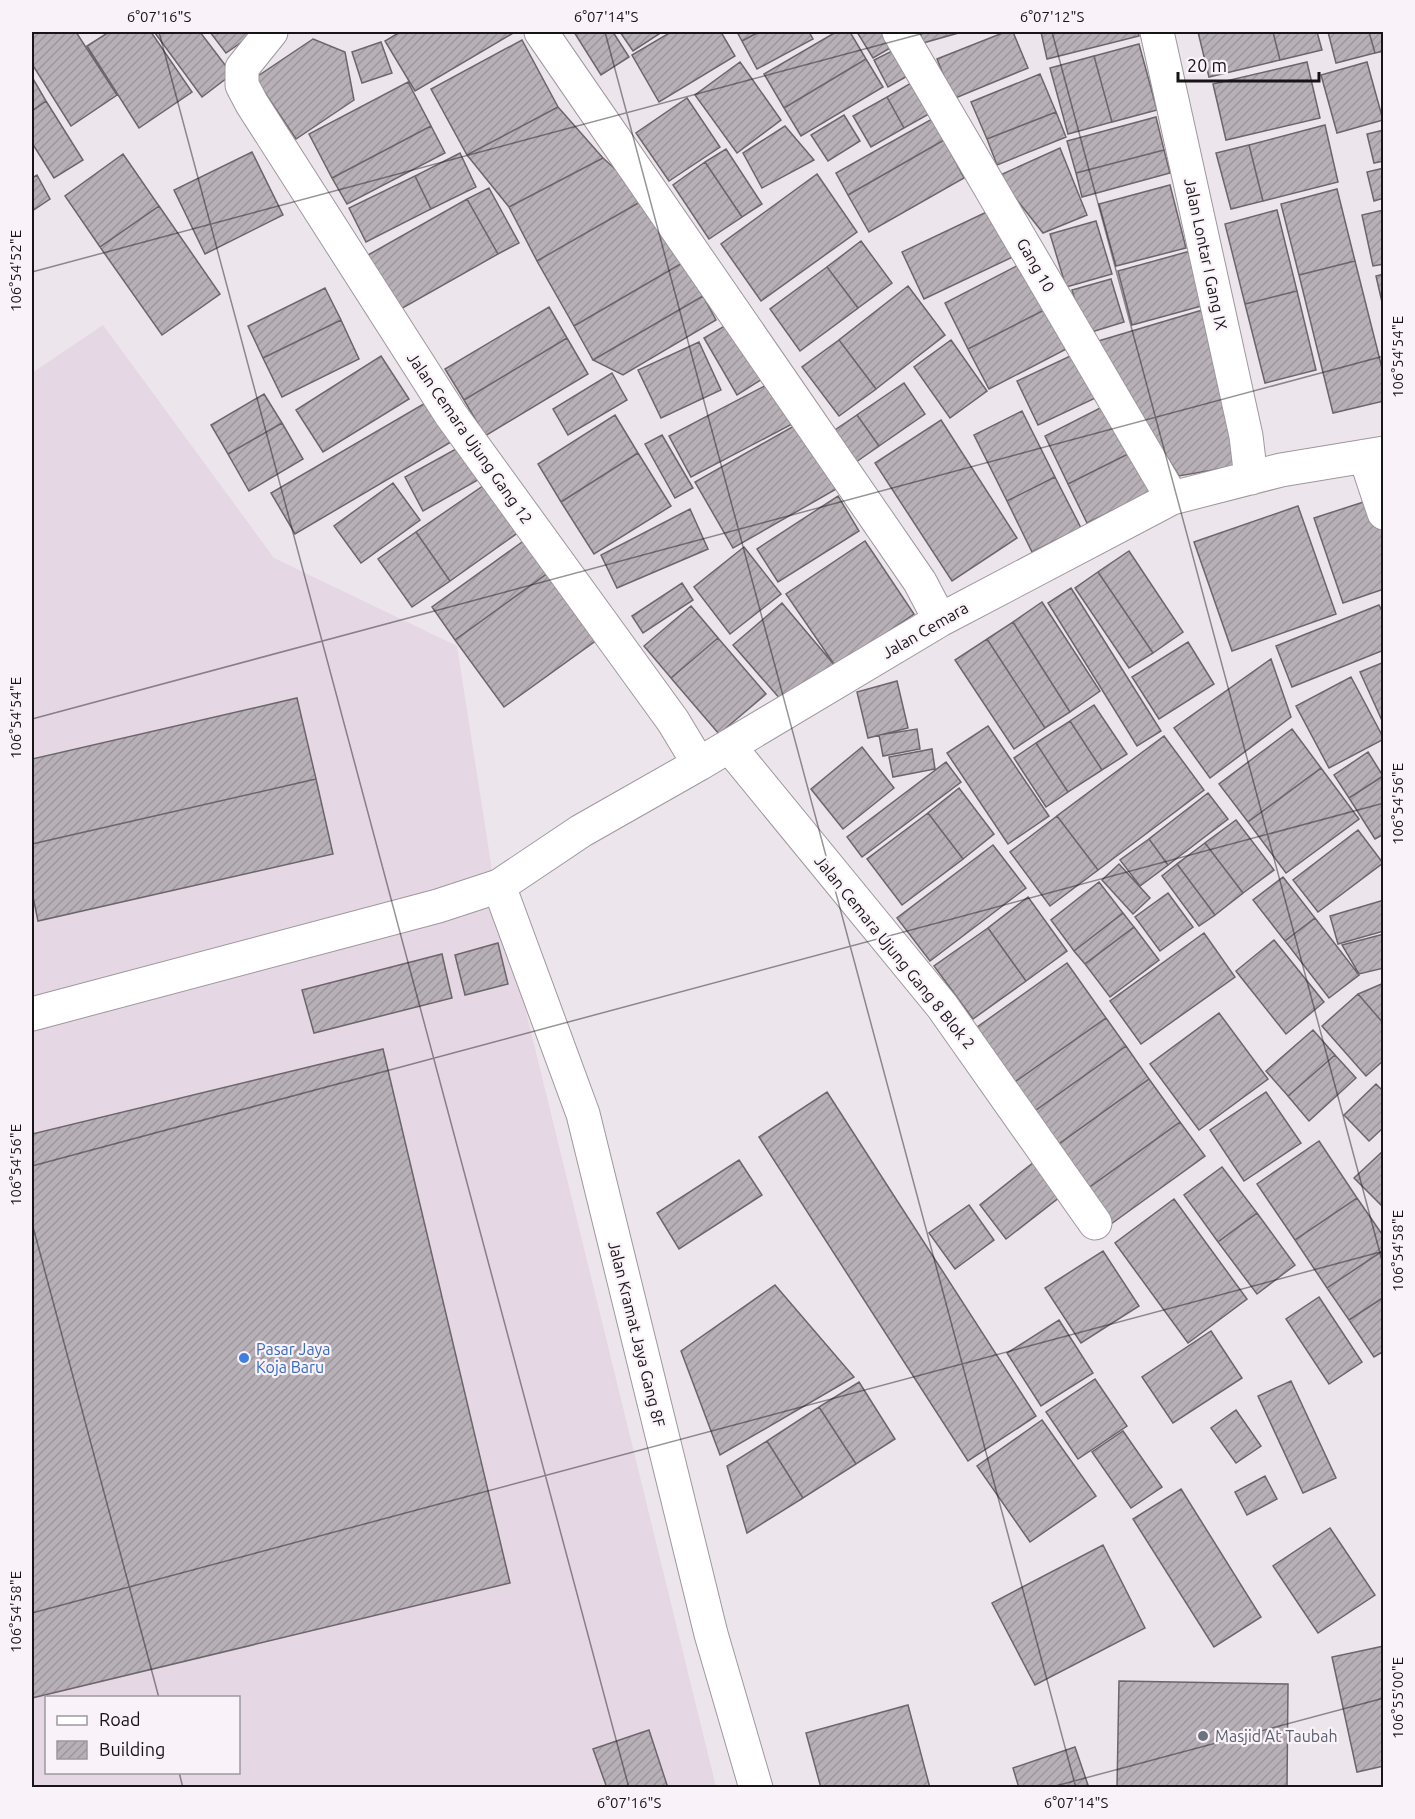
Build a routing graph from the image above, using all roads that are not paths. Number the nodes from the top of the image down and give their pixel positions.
1 (271, 32) edge
2 (541, 32) edge
3 (899, 32) edge
4 (1157, 32) edge
5 (1374, 455) edge
6 (1251, 478) junction
7 (1172, 498) junction
8 (1383, 513) edge
9 (940, 620) junction
10 (729, 746) junction
11 (699, 764) junction
12 (499, 886) junction
13 (32, 1014) edge
14 (1095, 1223) dead end
15 (756, 1788) edge

1 - 11 street, Jalan Cemara Ujung Gang 12
2 - 9 street
3 - 7 street, Gang 10
4 - 6 street, Jalan Lontar I Gang IX
5 - 6 street, Jalan Cemara
5 - 8 street
6 - 7 street, Jalan Cemara
7 - 9 street, Jalan Cemara
9 - 10 street, Jalan Cemara
10 - 11 street, Jalan Cemara
10 - 14 street, Jalan Cemara Ujung Gang 8 Blok 2
11 - 12 street, Jalan Cemara
12 - 13 street, Jalan Cemara
12 - 15 street, Jalan Kramat Jaya Gang 8F

